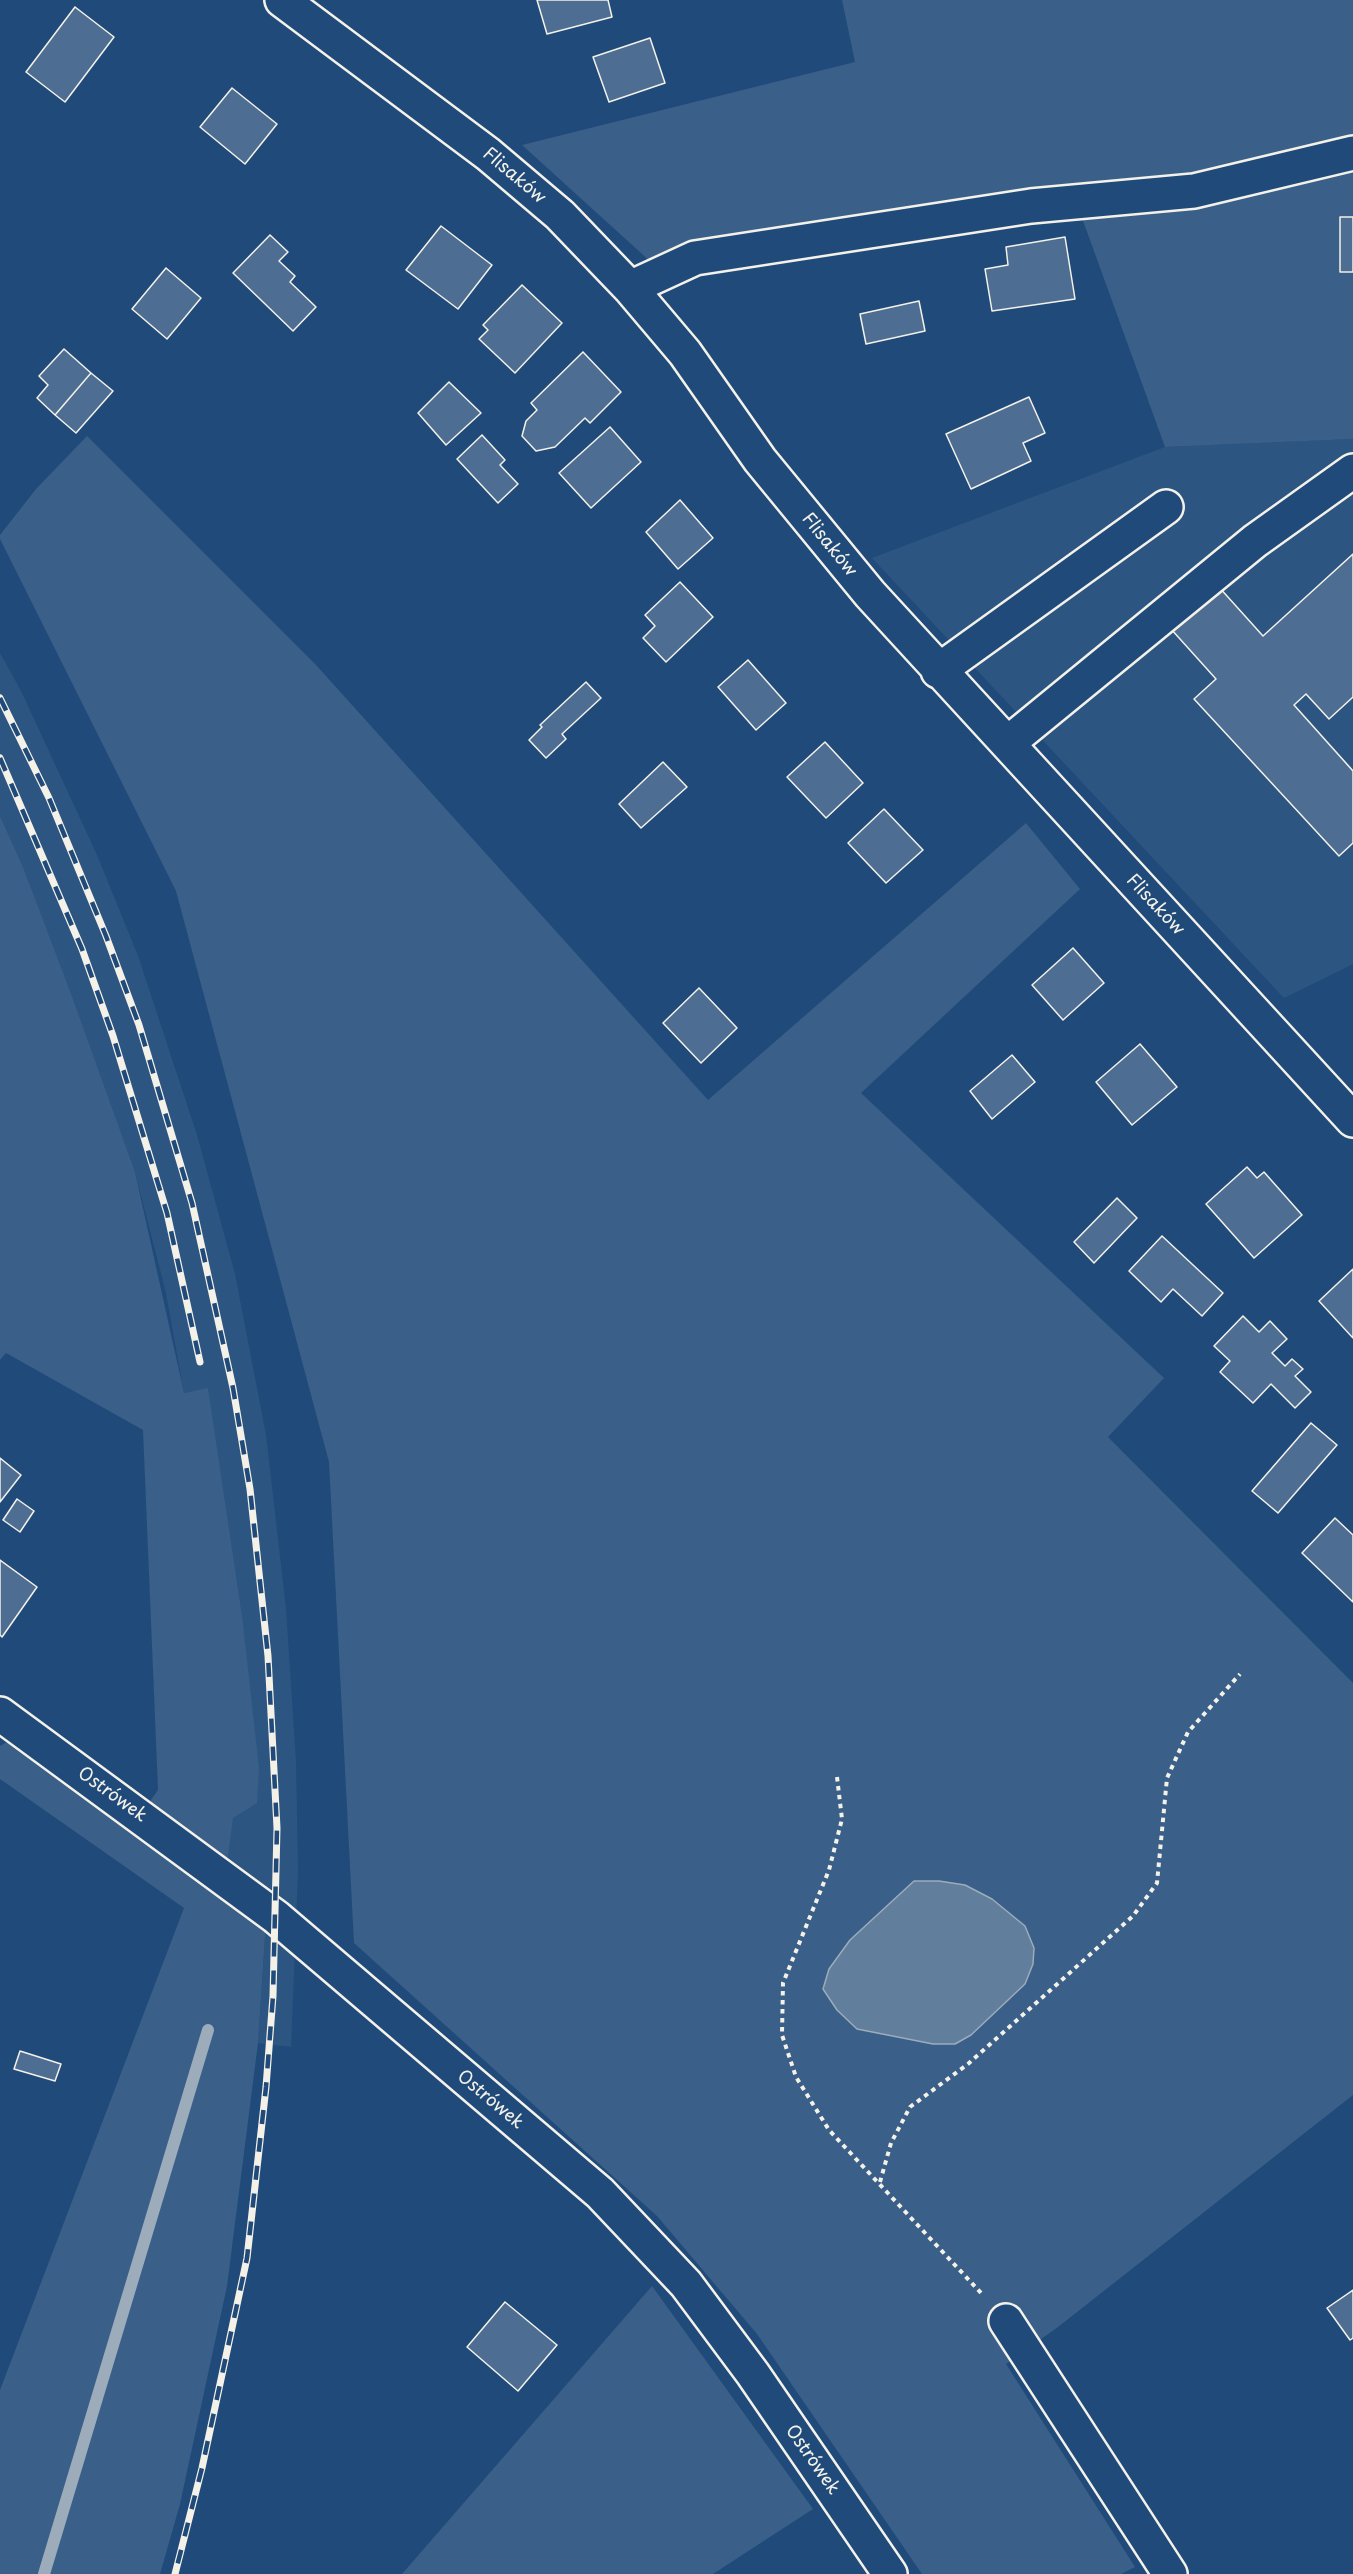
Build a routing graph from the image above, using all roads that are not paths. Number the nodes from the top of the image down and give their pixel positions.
1 (282, 0) edge
2 (1353, 153) edge
3 (630, 288) junction
4 (1353, 471) edge
5 (1166, 507) dead end
6 (938, 671) junction
7 (1008, 743) junction
8 (1353, 1120) edge
9 (0, 1714) edge
10 (1006, 2321) road end
11 (890, 2574) edge
12 (1170, 2574) edge

1 - 3 street, Flisaków
2 - 3 street
3 - 6 street, Flisaków
4 - 7 street
5 - 6 street
6 - 7 street, Flisaków
7 - 8 street, Flisaków
9 - 11 street, Ostrówek
10 - 12 street

